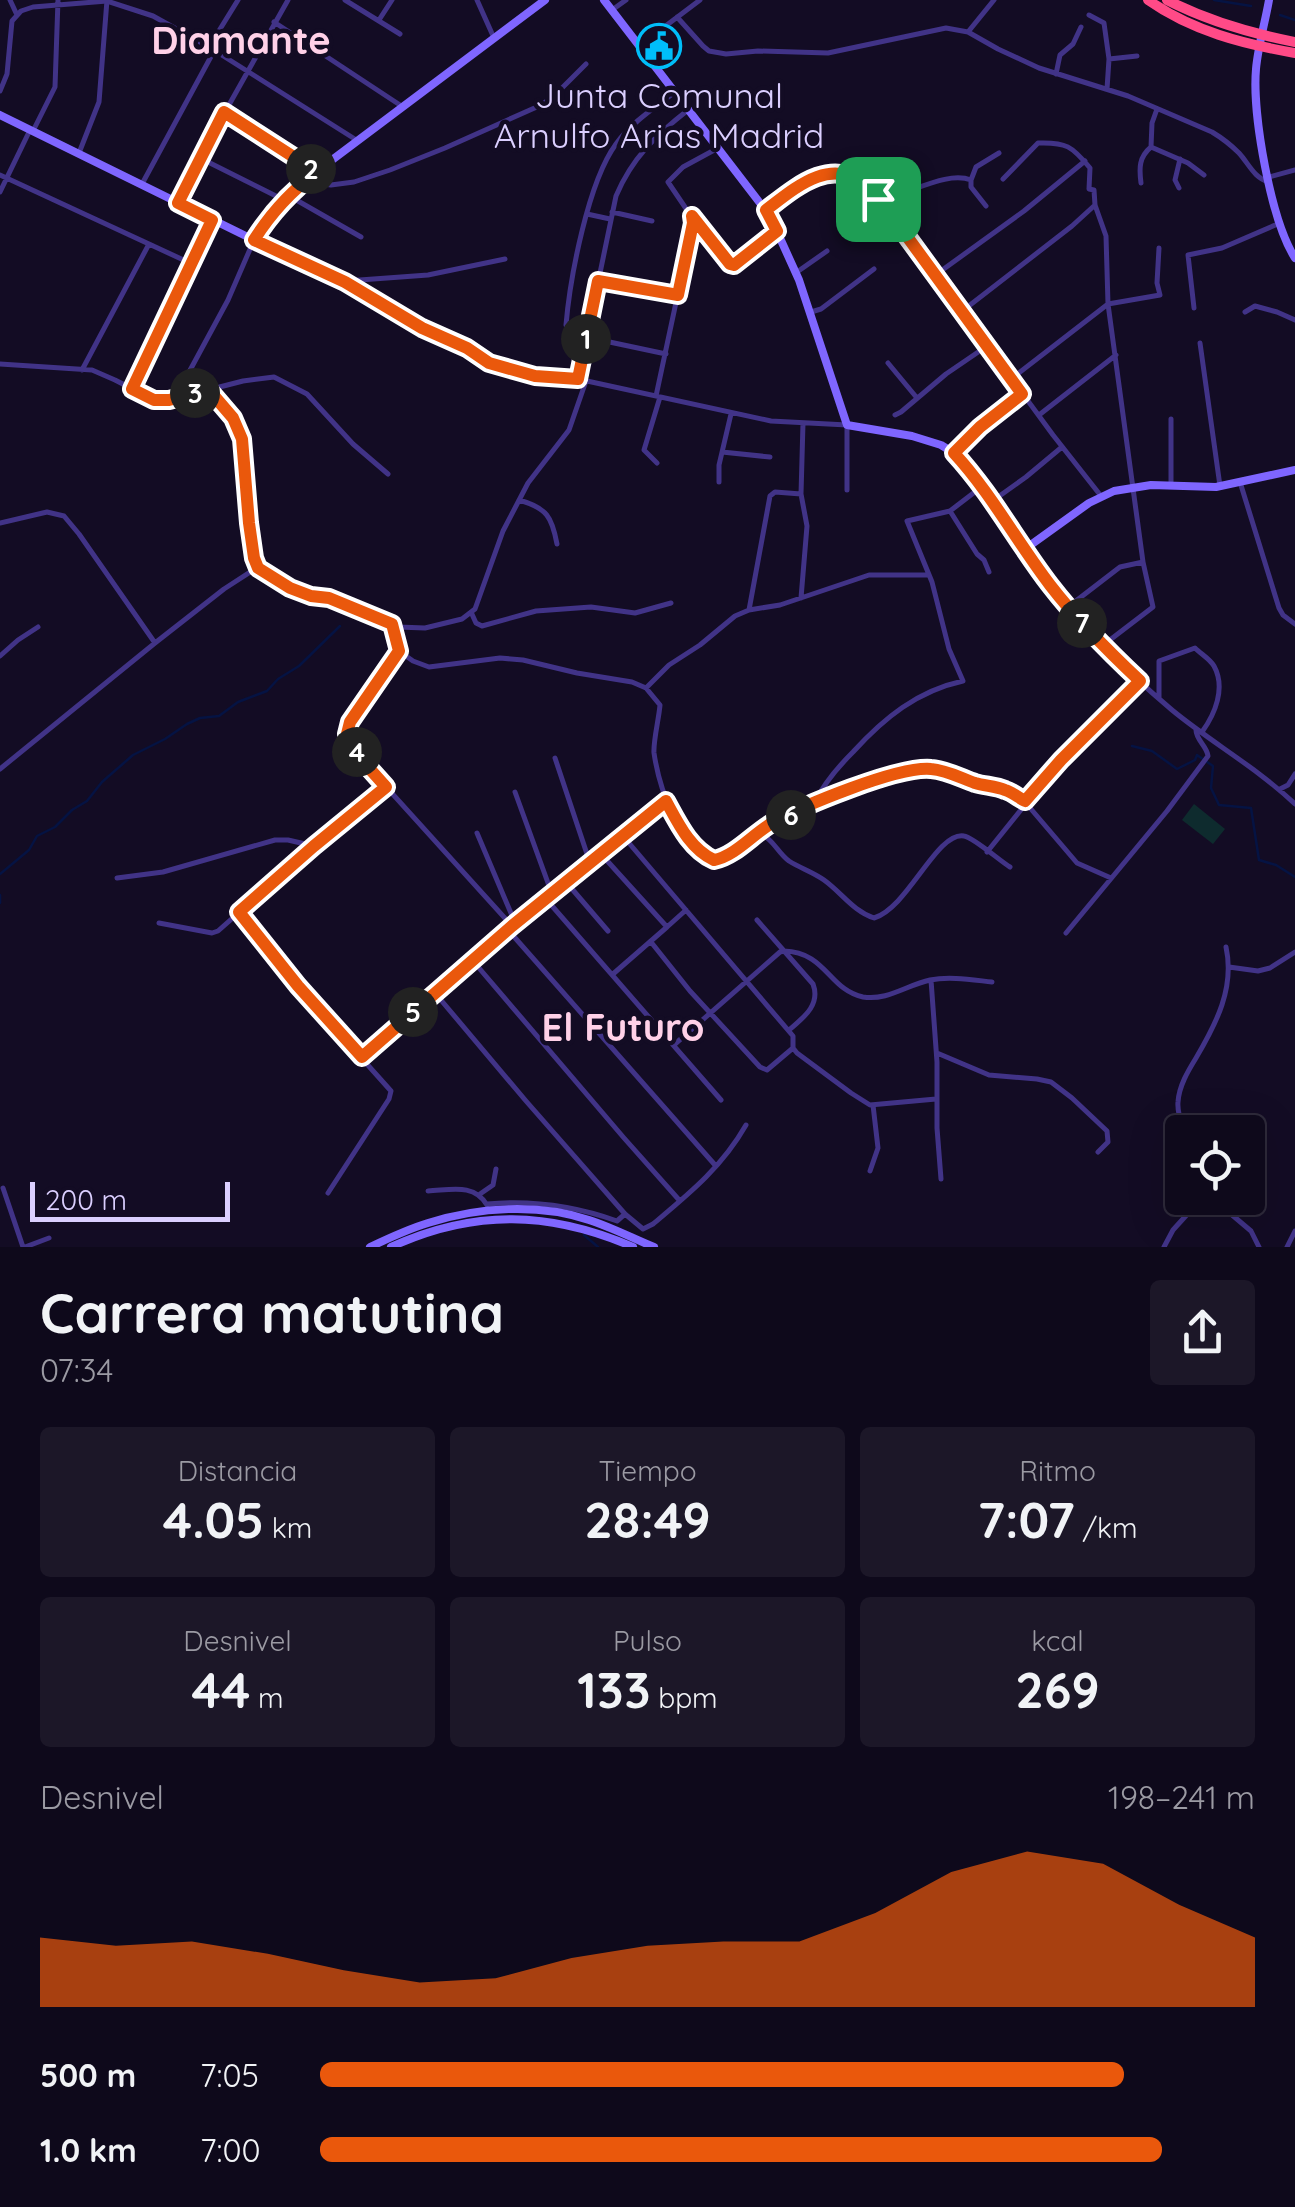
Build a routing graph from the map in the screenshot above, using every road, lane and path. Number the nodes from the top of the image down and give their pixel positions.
1 (10, 0) edge
2 (107, 0) edge
3 (238, 0) edge
4 (288, 0) edge
5 (345, 0) edge
6 (392, 0) edge
7 (477, 0) edge
8 (545, 0) edge
9 (604, 0) edge
10 (626, 0) edge
11 (700, 0) edge
12 (994, 0) edge
13 (1148, 0) edge
14 (1167, 0) edge
15 (1269, 0) edge
16 (59, 2) edge
17 (612, 10) junction
18 (17, 15) junction
19 (1089, 16) dead end
20 (677, 17) junction
21 (378, 20) junction
22 (274, 22) junction
23 (1081, 27) dead end
24 (968, 32) junction
25 (400, 34) dead end
26 (494, 38) junction
27 (0, 42) edge
28 (1295, 42) edge
29 (10, 44) junction
30 (639, 46) junction
31 (212, 49) junction
32 (1295, 52) edge
33 (1137, 56) dead end
34 (1109, 60) junction
35 (586, 64) dead end
36 (248, 72) junction
37 (1056, 74) junction
38 (1107, 89) junction
39 (0, 91) edge
40 (674, 92) junction
41 (403, 108) junction
42 (1158, 109) junction
43 (688, 110) junction
44 (224, 112) junction
45 (0, 115) edge
46 (32, 131) junction
47 (358, 141) junction
48 (1151, 147) junction
49 (718, 148) junction
50 (79, 153) junction
51 (1000, 153) dead end
52 (200, 159) junction
53 (1180, 159) junction
54 (1084, 161) junction
55 (1295, 170) edge
56 (317, 172) junction
57 (1204, 175) dead end
58 (3, 176) edge
59 (1002, 179) dead end
60 (972, 180) junction
61 (1269, 180) junction
62 (304, 181) junction
63 (1141, 183) dead end
64 (142, 185) junction
65 (1180, 188) dead end
66 (0, 192) edge
67 (286, 198) junction
68 (878, 199) junction
69 (178, 203) junction
70 (1095, 205) junction
71 (986, 206) dead end
72 (766, 210) junction
73 (587, 214) junction
74 (611, 215) junction
75 (692, 216) junction
76 (212, 220) junction
77 (652, 221) dead end
78 (1280, 223) junction
79 (777, 231) junction
80 (361, 237) dead end
81 (254, 240) junction
82 (149, 244) junction
83 (1159, 248) dead end
84 (827, 250) dead end
85 (1295, 258) edge
86 (505, 260) dead end
87 (190, 263) junction
88 (874, 269) dead end
89 (796, 273) junction
90 (934, 276) junction
91 (598, 281) junction
92 (345, 282) junction
93 (678, 295) junction
94 (1108, 304) junction
95 (1194, 308) dead end
96 (810, 312) junction
97 (961, 312) junction
98 (1245, 312) dead end
99 (1295, 320) edge
100 (566, 325) dead end
101 (586, 337) junction
102 (1200, 343) dead end
103 (986, 346) junction
104 (666, 354) junction
105 (1116, 356) junction
106 (888, 363) dead end
107 (0, 364) edge
108 (82, 370) junction
109 (578, 379) junction
110 (1011, 379) junction
111 (586, 380) junction
112 (132, 389) junction
113 (209, 390) junction
114 (1022, 394) junction
115 (658, 396) junction
116 (176, 398) junction
117 (917, 398) junction
118 (731, 414) junction
119 (895, 415) dead end
120 (1038, 415) junction
121 (1171, 419) dead end
122 (803, 422) junction
123 (847, 424) junction
124 (1062, 447) junction
125 (722, 452) junction
126 (954, 453) junction
127 (770, 457) dead end
128 (656, 463) dead end
129 (1295, 470) edge
130 (388, 474) dead end
131 (719, 482) dead end
132 (1240, 482) junction
133 (1171, 486) junction
134 (1220, 486) junction
135 (981, 487) junction
136 (1133, 488) junction
137 (847, 490) dead end
138 (801, 494) junction
139 (1101, 496) junction
140 (519, 500) junction
141 (991, 502) junction
142 (950, 512) junction
143 (0, 524) edge
144 (558, 544) dead end
145 (1026, 549) junction
146 (1142, 562) junction
147 (258, 568) junction
148 (989, 572) dead end
149 (929, 575) junction
150 (801, 598) junction
151 (671, 603) dead end
152 (1068, 607) junction
153 (749, 610) junction
154 (470, 612) junction
155 (392, 624) junction
156 (1295, 624) edge
157 (38, 627) dead end
158 (155, 642) junction
159 (1102, 646) junction
160 (399, 651) junction
161 (0, 656) edge
162 (1140, 681) junction
163 (646, 688) junction
164 (1159, 698) junction
165 (1200, 730) junction
166 (555, 758) dead end
167 (0, 769) edge
168 (1295, 774) edge
169 (386, 787) junction
170 (1280, 790) junction
171 (515, 792) dead end
172 (666, 801) junction
173 (1025, 802) junction
174 (1295, 804) edge
175 (814, 805) junction
176 (477, 834) dead end
177 (756, 834) junction
178 (623, 836) junction
179 (314, 846) junction
180 (986, 852) junction
181 (602, 854) junction
182 (590, 863) junction
183 (1010, 868) dead end
184 (117, 878) dead end
185 (1111, 878) junction
186 (566, 882) junction
187 (549, 896) junction
188 (686, 910) junction
189 (239, 912) junction
190 (758, 920) dead end
191 (159, 923) dead end
192 (512, 927) junction
193 (667, 927) junction
194 (608, 931) dead end
195 (1066, 933) dead end
196 (651, 942) junction
197 (1226, 947) dead end
198 (784, 951) junction
199 (1295, 952) edge
200 (473, 960) junction
201 (1229, 967) junction
202 (614, 974) junction
203 (931, 980) junction
204 (746, 981) junction
205 (992, 982) dead end
206 (435, 993) junction
207 (711, 1013) junction
208 (788, 1030) junction
209 (674, 1044) junction
210 (793, 1048) junction
211 (936, 1052) junction
212 (362, 1057) junction
213 (936, 1099) junction
214 (722, 1100) dead end
215 (874, 1104) junction
216 (1179, 1115) edge
217 (746, 1125) dead end
218 (1098, 1152) dead end
219 (715, 1166) junction
220 (496, 1169) dead end
221 (870, 1171) dead end
222 (941, 1179) dead end
223 (2, 1188) dead end
224 (428, 1191) dead end
225 (328, 1193) dead end
226 (480, 1194) junction
227 (680, 1201) junction
228 (487, 1208) junction
229 (626, 1214) junction
230 (1187, 1215) edge
231 (1232, 1215) edge
232 (1295, 1231) edge
233 (48, 1238) dead end
234 (24, 1247) edge
235 (370, 1247) edge
236 (391, 1247) edge
237 (633, 1247) edge
238 (654, 1247) edge
239 (1164, 1247) edge
240 (1260, 1247) edge
241 (1287, 1247) edge

1 - 18 street
2 - 16 street
2 - 31 street
2 - 50 street
3 - 31 street
4 - 22 street
5 - 21 street
6 - 21 street
7 - 26 street
8 - 26 street
9 - 17 street
10 - 17 street
11 - 20 street
12 - 24 street
13 - 32 highway
14 - 28 highway
15 - 61 street
16 - 18 street
16 - 46 street
17 - 30 street
18 - 29 street
19 - 34 street
20 - 24 street
20 - 30 street
21 - 25 street
22 - 36 street
22 - 41 street
23 - 37 street
24 - 37 street
26 - 41 street
27 - 29 street
29 - 39 street
30 - 40 street
31 - 36 street
31 - 64 street
33 - 34 street
34 - 38 street
35 - 62 street
36 - 44 street
36 - 47 street
37 - 38 street
38 - 42 street
40 - 43 street
40 - 73 street
41 - 47 street
42 - 48 street
42 - 61 street
43 - 49 street
43 - 74 street
44 - 52 street
44 - 56 street
45 - 46 street
46 - 50 street
46 - 58 street
47 - 56 street
48 - 53 street
48 - 63 street
49 - 72 street
49 - 75 street
50 - 64 street
51 - 60 street
52 - 67 street
52 - 69 street
53 - 57 street
53 - 65 street
54 - 59 street
54 - 70 street
54 - 90 street
55 - 61 street
56 - 62 street
58 - 66 street
58 - 82 street
60 - 68 street
60 - 71 street
61 - 78 street
62 - 67 street
64 - 69 street
67 - 80 street
67 - 81 street
68 - 72 street
68 - 90 street
69 - 76 street
70 - 94 street
70 - 97 street
72 - 79 street
73 - 74 street
73 - 100 street
74 - 77 street
74 - 91 street
75 - 79 street
75 - 93 street
76 - 81 street
76 - 87 street
78 - 85 street
78 - 95 street
79 - 89 street
81 - 92 street
81 - 116 street
82 - 87 street
82 - 108 street
83 - 94 street
84 - 89 street
86 - 92 street
87 - 112 street
88 - 96 street
89 - 96 street
90 - 97 street
91 - 93 street
91 - 101 street
92 - 109 street
93 - 104 street
94 - 105 street
94 - 110 street
96 - 123 street
97 - 103 street
98 - 99 street
101 - 104 street
101 - 109 street
102 - 134 street
103 - 110 street
103 - 117 street
104 - 115 street
105 - 120 street
105 - 136 street
106 - 117 street
107 - 108 street
108 - 112 street
109 - 111 street
110 - 114 street
111 - 115 street
111 - 140 street
112 - 116 street
113 - 116 street
113 - 130 street
113 - 147 street
114 - 120 street
114 - 126 street
115 - 118 street
115 - 128 street
117 - 119 street
118 - 122 street
118 - 125 street
120 - 124 street
121 - 133 street
122 - 123 street
122 - 138 street
123 - 126 street
123 - 137 street
124 - 139 street
124 - 141 street
125 - 127 street
125 - 131 street
126 - 135 street
129 - 132 street
132 - 134 street
132 - 156 street
133 - 134 street
133 - 136 street
135 - 141 street
135 - 142 street
136 - 139 street
136 - 146 street
138 - 150 street
138 - 153 street
139 - 145 street
140 - 144 street
140 - 154 street
141 - 145 street
142 - 148 street
142 - 149 street
143 - 158 street
145 - 152 street
146 - 152 street
146 - 159 street
147 - 155 street
147 - 158 street
149 - 150 street
149 - 175 street
150 - 153 street
151 - 154 street
152 - 159 street
153 - 163 street
154 - 155 street
155 - 160 street
157 - 161 street
158 - 167 street
159 - 162 street
160 - 163 street
160 - 169 street
162 - 164 street
162 - 173 street
163 - 172 street
164 - 165 street
164 - 165 street
165 - 170 street
165 - 185 street
166 - 182 street
168 - 170 street
169 - 179 street
169 - 192 street
170 - 174 street
171 - 187 street
172 - 177 street
172 - 178 street
173 - 175 street
173 - 180 street
173 - 185 street
175 - 177 street
176 - 192 street
177 - 180 street
178 - 181 street
178 - 188 street
179 - 184 street
179 - 189 street
180 - 183 street
181 - 182 street
181 - 193 street
182 - 186 street
185 - 195 street
186 - 187 street
186 - 194 street
187 - 192 street
187 - 202 street
188 - 193 street
188 - 204 street
189 - 191 street
189 - 212 street
190 - 198 street
192 - 200 street
192 - 219 street
193 - 196 street
196 - 202 street
196 - 207 street
197 - 201 street
198 - 203 street
198 - 204 street
198 - 208 street
199 - 201 street
200 - 206 street
200 - 227 street
201 - 216 street
202 - 209 street
203 - 205 street
203 - 211 street
204 - 207 street
204 - 208 street
206 - 212 street
206 - 229 street
207 - 209 street
207 - 210 street
208 - 210 street
209 - 214 street
210 - 215 street
211 - 213 street
211 - 218 street
212 - 225 street
213 - 215 street
213 - 222 street
215 - 221 street
217 - 219 street
219 - 227 street
220 - 226 street
223 - 234 street
224 - 226 street
226 - 228 street
227 - 229 street
228 - 229 street
228 - 235 street
228 - 238 street
230 - 239 street
231 - 240 street
232 - 241 street
233 - 234 street
236 - 237 street

